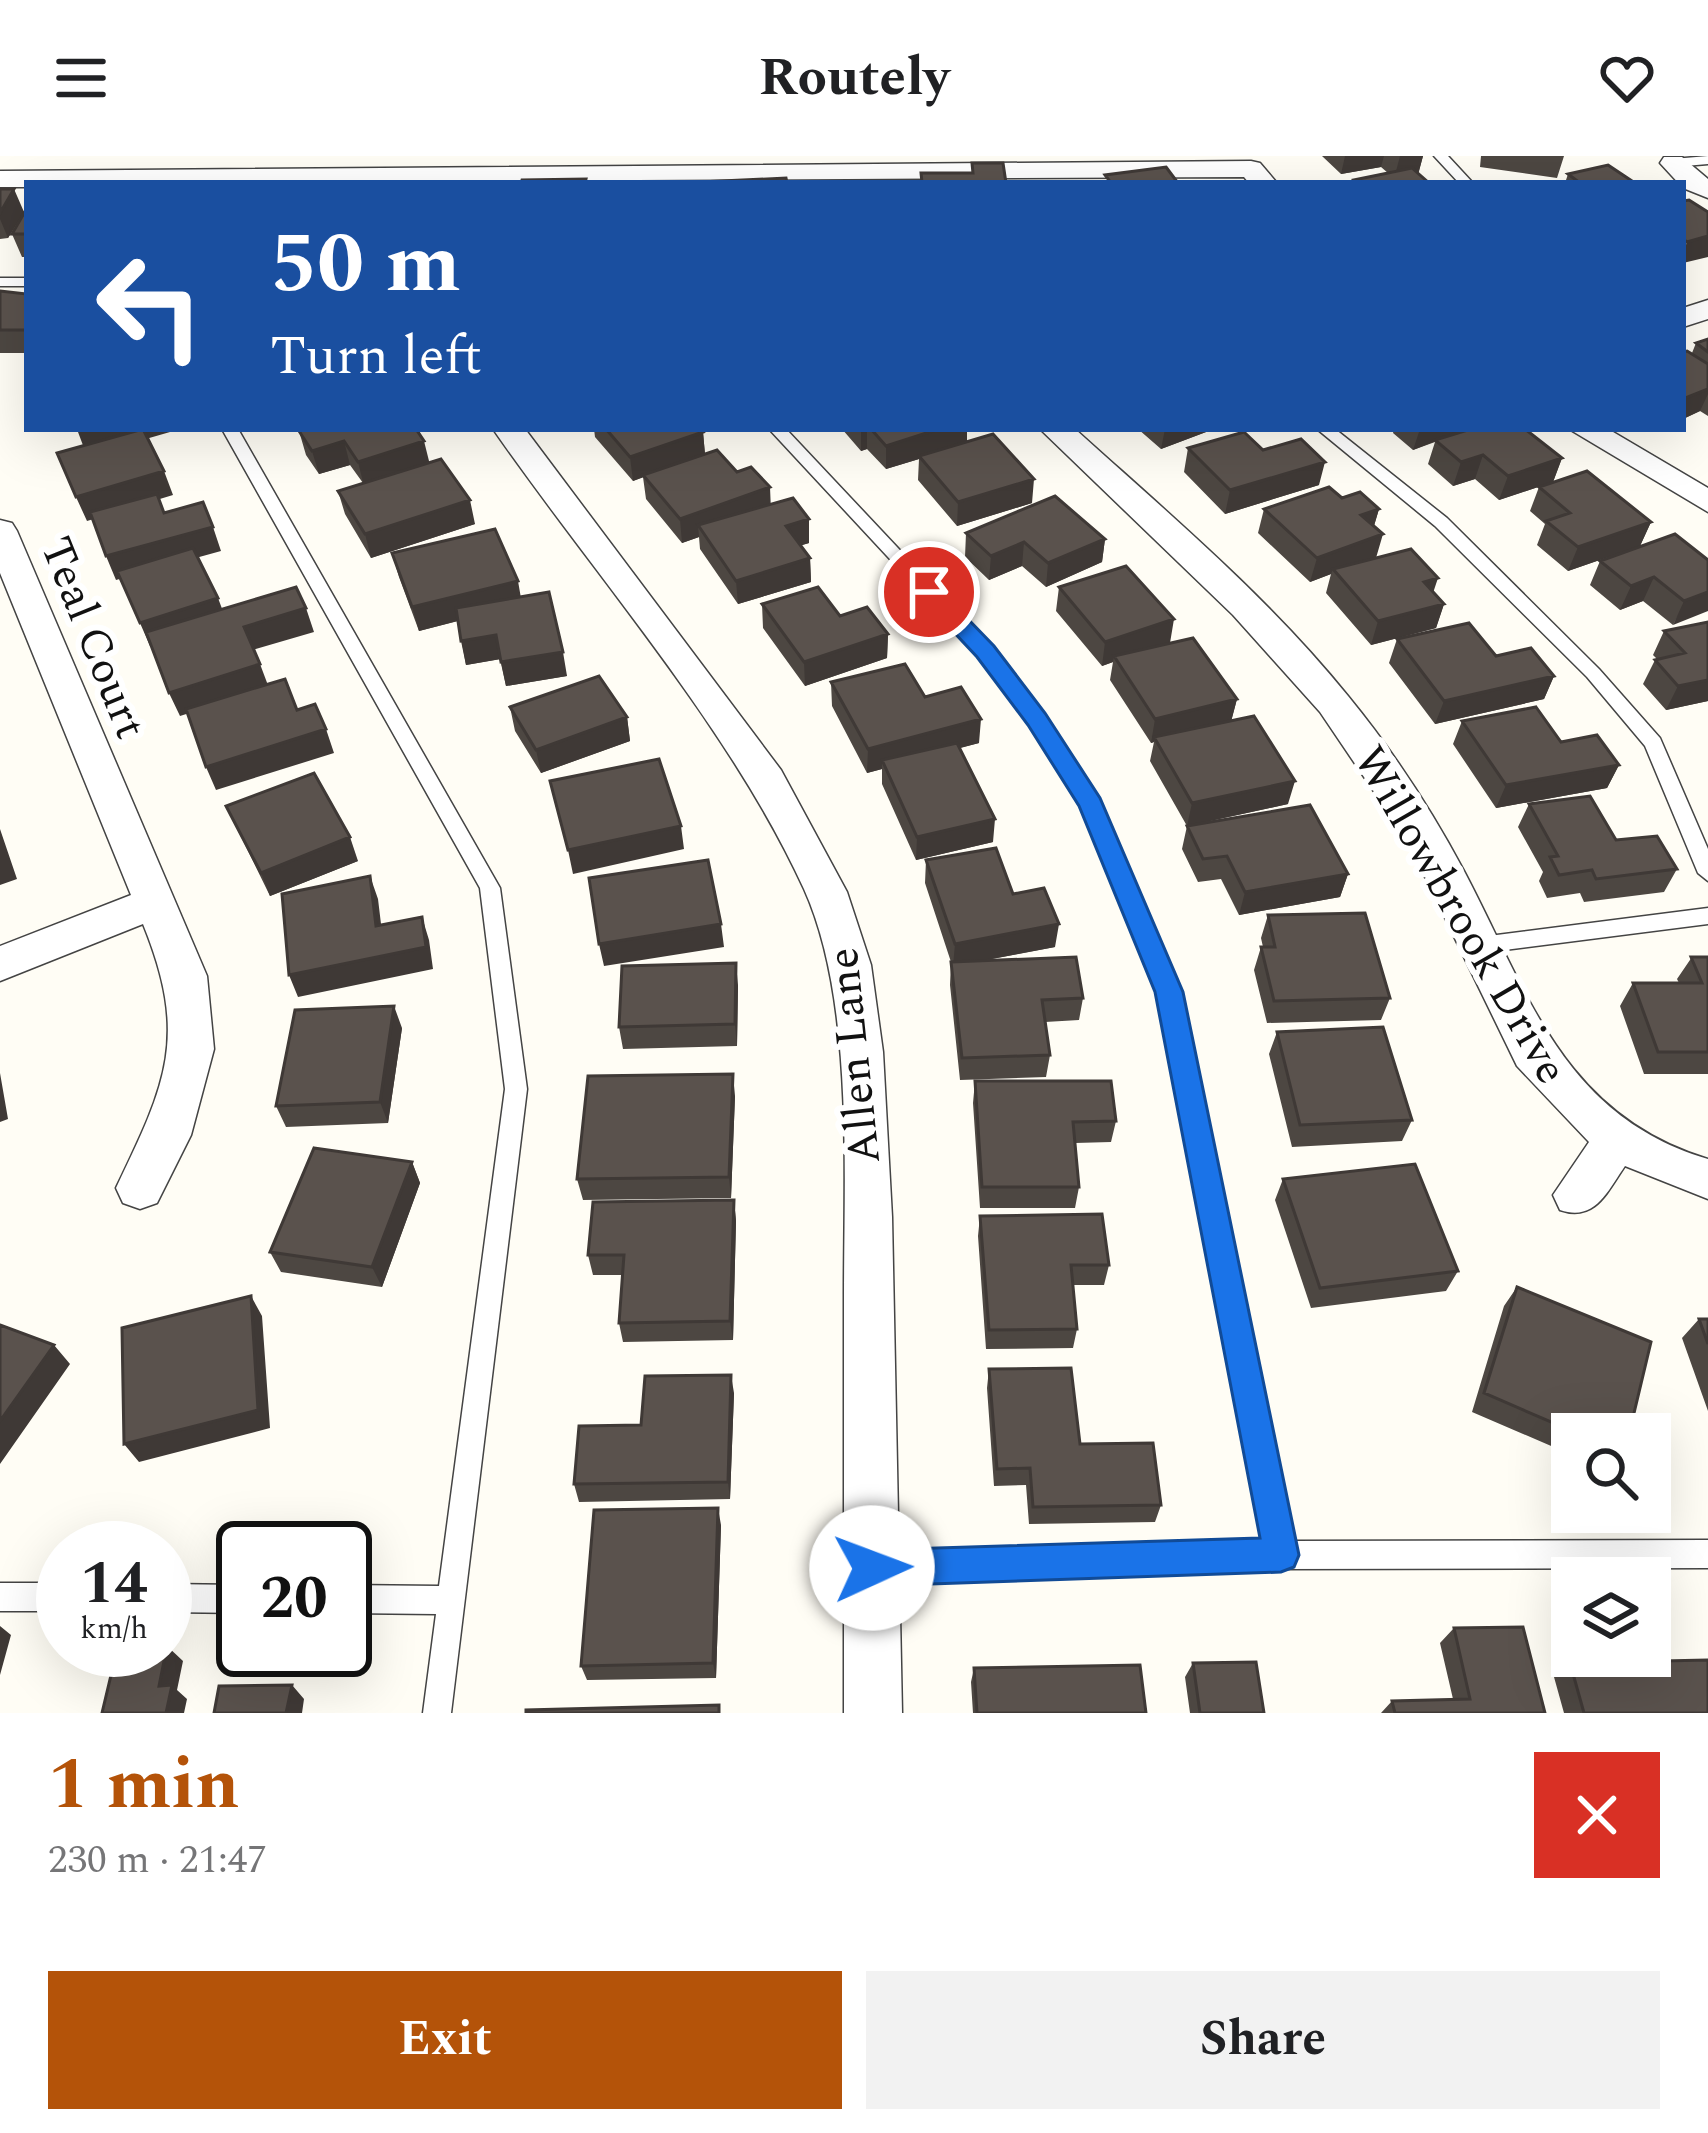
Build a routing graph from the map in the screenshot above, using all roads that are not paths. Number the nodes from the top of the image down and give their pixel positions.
1 (1441, 156) edge
2 (1708, 160) edge
3 (1673, 164) joint
4 (867, 177) edge
5 (1061, 177) edge
6 (658, 178) edge
7 (0, 179) edge
8 (467, 179) edge
9 (266, 180) edge
10 (1261, 180) edge
11 (1463, 180) edge
12 (1708, 190) edge
13 (232, 432) edge
14 (511, 432) edge
15 (780, 432) edge
16 (1059, 432) edge
17 (1329, 432) edge
18 (1591, 432) edge
19 (1704, 495) edge
20 (0, 531) edge
21 (10, 587) edge
22 (1708, 872) edge
23 (154, 903) junction
24 (1708, 916) edge
25 (1480, 945) junction
26 (0, 964) edge
27 (1619, 1138) junction
28 (1708, 1179) edge
29 (140, 1188) dead end
30 (1577, 1195) dead end
31 (1281, 1555) junction
32 (1708, 1555) edge
33 (872, 1568) junction
34 (0, 1597) edge
35 (36, 1598) edge
36 (372, 1600) edge
37 (451, 1600) junction
38 (437, 1713) edge
39 (873, 1713) edge

1 - 11 lane
2 - 3 lane
3 - 12 street
4 - 5 street
4 - 6 street
5 - 10 street
6 - 8 street
7 - 9 street
8 - 9 street
13 - 37 lane
14 - 33 street, Allen Lane
15 - 31 lane
16 - 25 street, Willowbrook Drive
17 - 22 lane
18 - 19 street
20 - 21 street, Teal Court
21 - 23 street, Teal Court
23 - 26 street
23 - 29 street, Teal Court
24 - 25 lane
25 - 27 street, Willowbrook Drive
27 - 28 street, Willowbrook Drive
27 - 30 street
31 - 32 lane
31 - 33 lane
33 - 39 street, Allen Lane
34 - 35 lane
36 - 37 lane
37 - 38 lane

